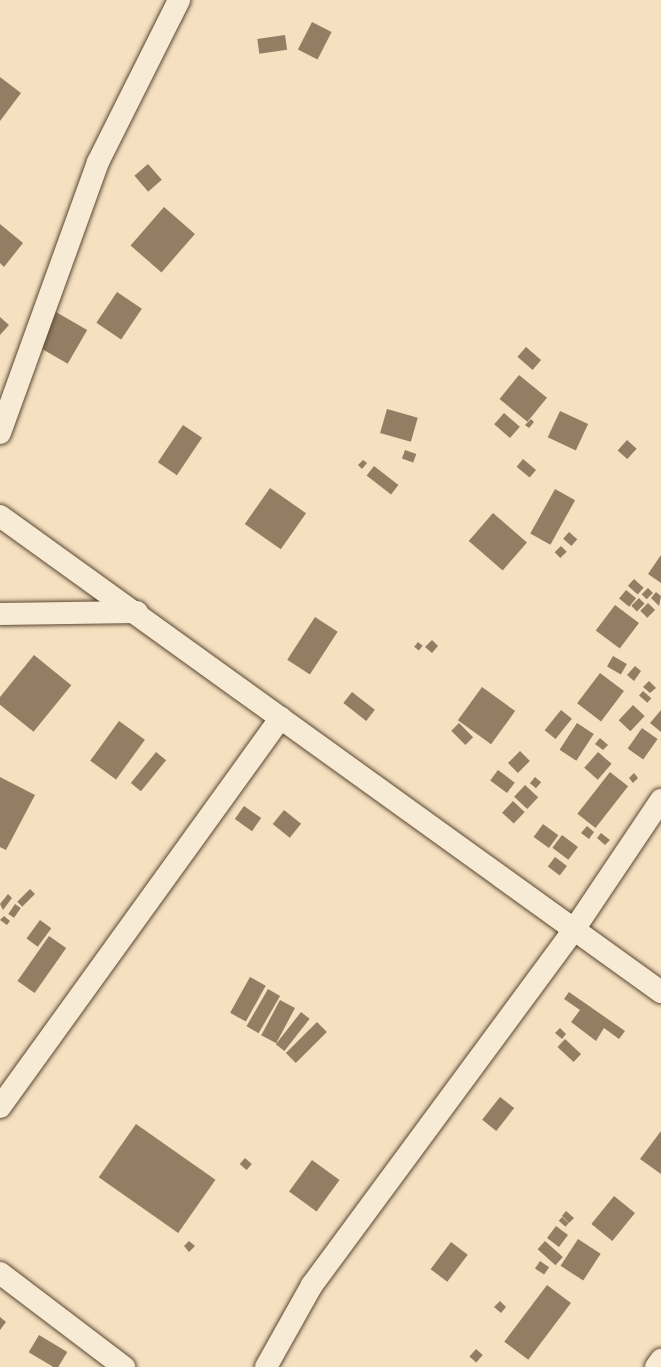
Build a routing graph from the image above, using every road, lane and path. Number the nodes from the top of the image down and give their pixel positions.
1 (179, 0) edge
2 (0, 433) edge
3 (0, 516) edge
4 (137, 612) junction
5 (0, 614) edge
6 (281, 718) junction
7 (661, 800) edge
8 (573, 931) junction
9 (661, 992) edge
10 (0, 1107) edge
11 (0, 1273) edge
12 (661, 1360) edge
13 (124, 1367) edge
14 (266, 1367) edge
15 (656, 1367) edge

1 - 2 street
3 - 4 street
4 - 5 street
4 - 6 street
6 - 8 street
6 - 10 street
7 - 8 street
8 - 9 street
8 - 14 street
11 - 13 street
12 - 15 street

